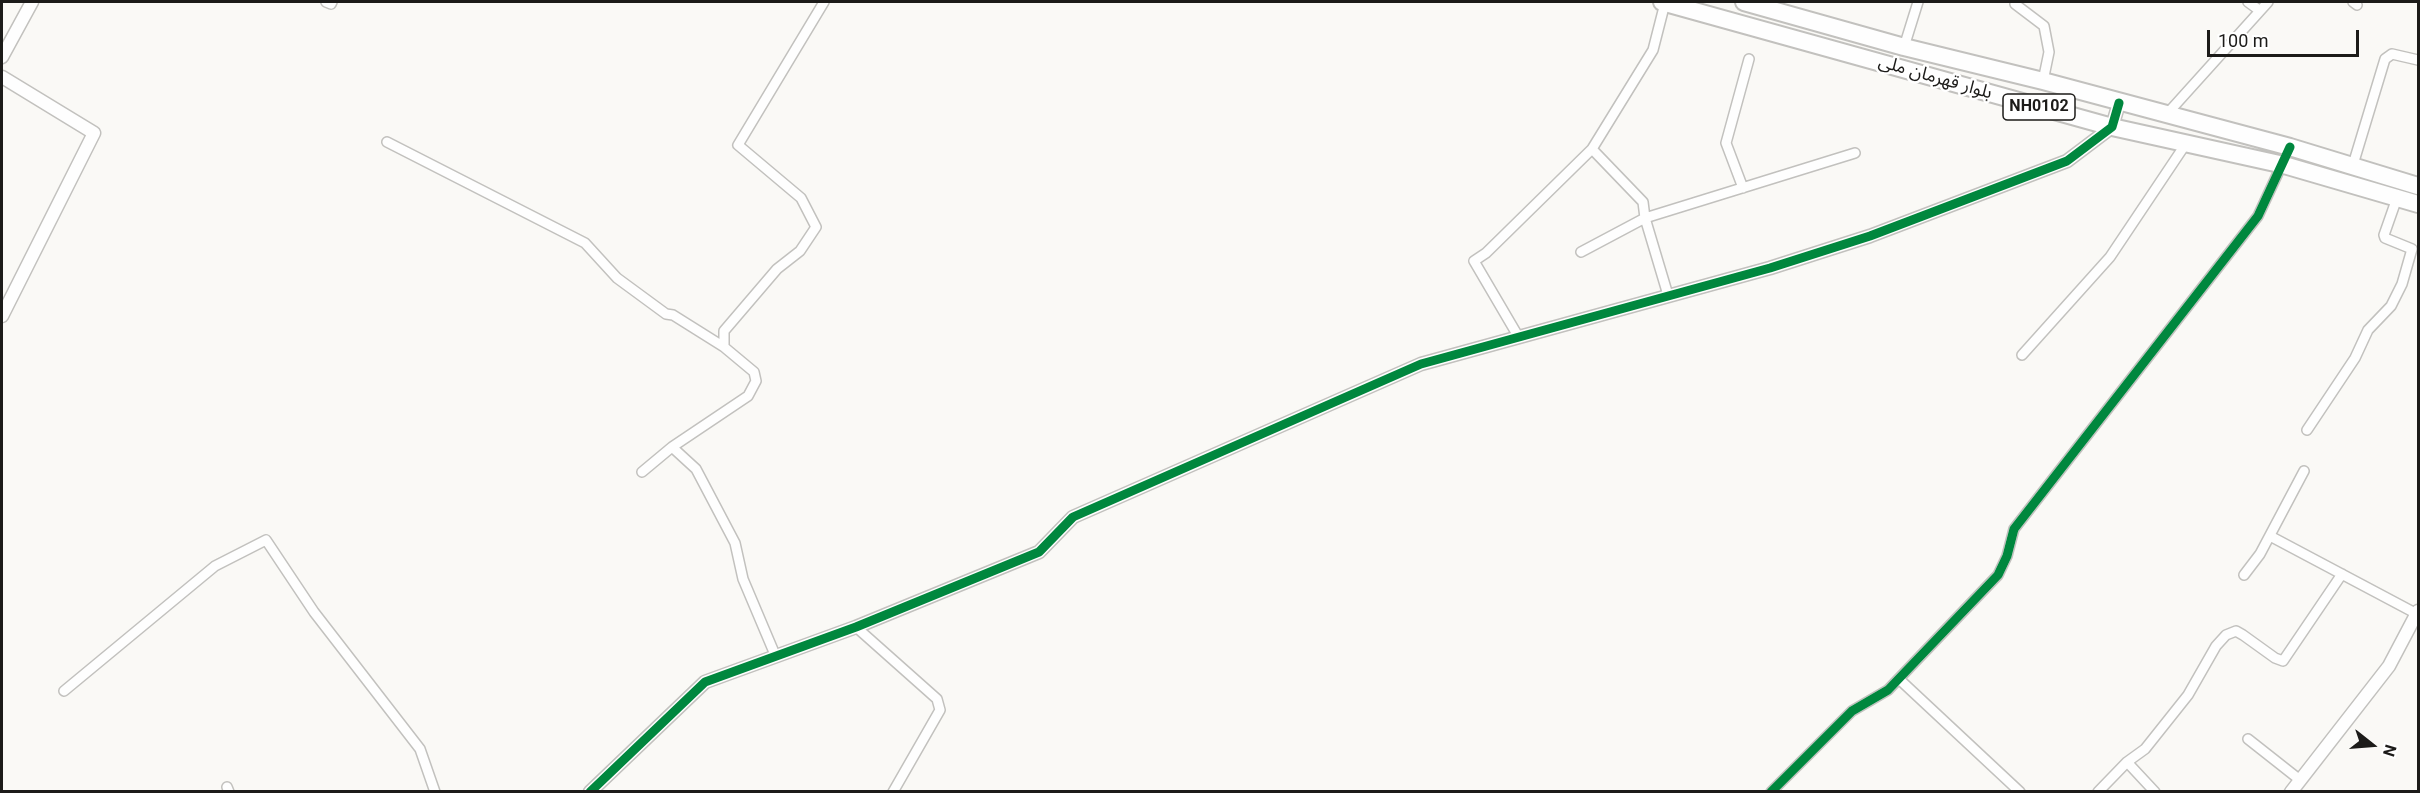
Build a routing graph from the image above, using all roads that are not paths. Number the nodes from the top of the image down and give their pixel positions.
1 (32, 2) edge
2 (326, 2) edge
3 (332, 2) edge
4 (824, 2) edge
5 (1664, 2) edge
6 (1744, 2) edge
7 (1918, 2) edge
8 (2248, 2) edge
9 (2268, 2) edge
10 (2016, 3) dead end
11 (2259, 10) junction
12 (1904, 47) junction
13 (2, 57) edge
14 (1749, 59) dead end
15 (2418, 60) edge
16 (2, 77) edge
17 (2043, 81) junction
18 (2119, 103) junction
19 (2166, 114) junction
20 (2112, 127) junction
21 (387, 142) dead end
22 (2185, 145) junction
23 (2290, 147) junction
24 (1592, 149) junction
25 (1855, 153) dead end
26 (2284, 165) junction
27 (2352, 168) junction
28 (2418, 186) edge
29 (1743, 188) junction
30 (2397, 198) junction
31 (2418, 204) edge
32 (1645, 218) junction
33 (1581, 252) dead end
34 (1668, 295) junction
35 (2, 316) edge
36 (1518, 336) junction
37 (724, 346) junction
38 (2022, 355) dead end
39 (2307, 430) dead end
40 (672, 447) junction
41 (2304, 471) dead end
42 (642, 472) dead end
43 (2270, 536) junction
44 (2342, 574) junction
45 (2244, 575) dead end
46 (2418, 612) edge
47 (856, 627) junction
48 (776, 657) junction
49 (1899, 679) junction
50 (64, 691) dead end
51 (2248, 739) dead end
52 (2127, 762) junction
53 (2300, 780) junction
54 (435, 792) edge
55 (590, 792) edge
56 (893, 792) edge
57 (1771, 792) edge
58 (2020, 792) edge
59 (2098, 792) edge
60 (2155, 792) edge
61 (2291, 792) edge

1 - 13 street
2 - 3 street
4 - 37 street
5 - 20 highway, بلوار قهرمان ملی / NH0102
5 - 24 street
6 - 12 highway, بلوار قهرمان ملی / NH0102
7 - 12 street
8 - 11 street
9 - 11 street
10 - 17 street
11 - 19 street
12 - 17 highway, بلوار قهرمان ملی / NH0102
14 - 29 street
15 - 27 street
16 - 35 street
17 - 18 highway, بلوار قهرمان ملی / NH0102
18 - 19 highway, بلوار قهرمان ملی / NH0102
18 - 20 street
19 - 23 highway, بلوار قهرمان ملی / NH0102
20 - 22 highway, بلوار قهرمان ملی / NH0102
20 - 34 street
21 - 37 street
22 - 26 highway, بلوار قهرمان ملی / NH0102
22 - 38 street
23 - 26 street
23 - 27 highway, بلوار قهرمان ملی / NH0102
24 - 32 street
24 - 36 street
25 - 29 street
26 - 30 highway, بلوار قهرمان ملی / NH0102
26 - 49 street
27 - 28 highway, بلوار قهرمان ملی / NH0102
29 - 32 street
30 - 31 highway, بلوار قهرمان ملی / NH0102
30 - 39 street
32 - 33 street
32 - 34 street
34 - 36 street
36 - 47 street
37 - 40 street
40 - 42 street
40 - 48 street
41 - 43 street
43 - 44 street
43 - 45 street
44 - 46 street
44 - 52 street
46 - 53 street
47 - 48 street
47 - 56 street
48 - 55 street
49 - 57 street
49 - 58 street
50 - 54 street
51 - 53 street
52 - 59 street
52 - 60 street
53 - 61 street

